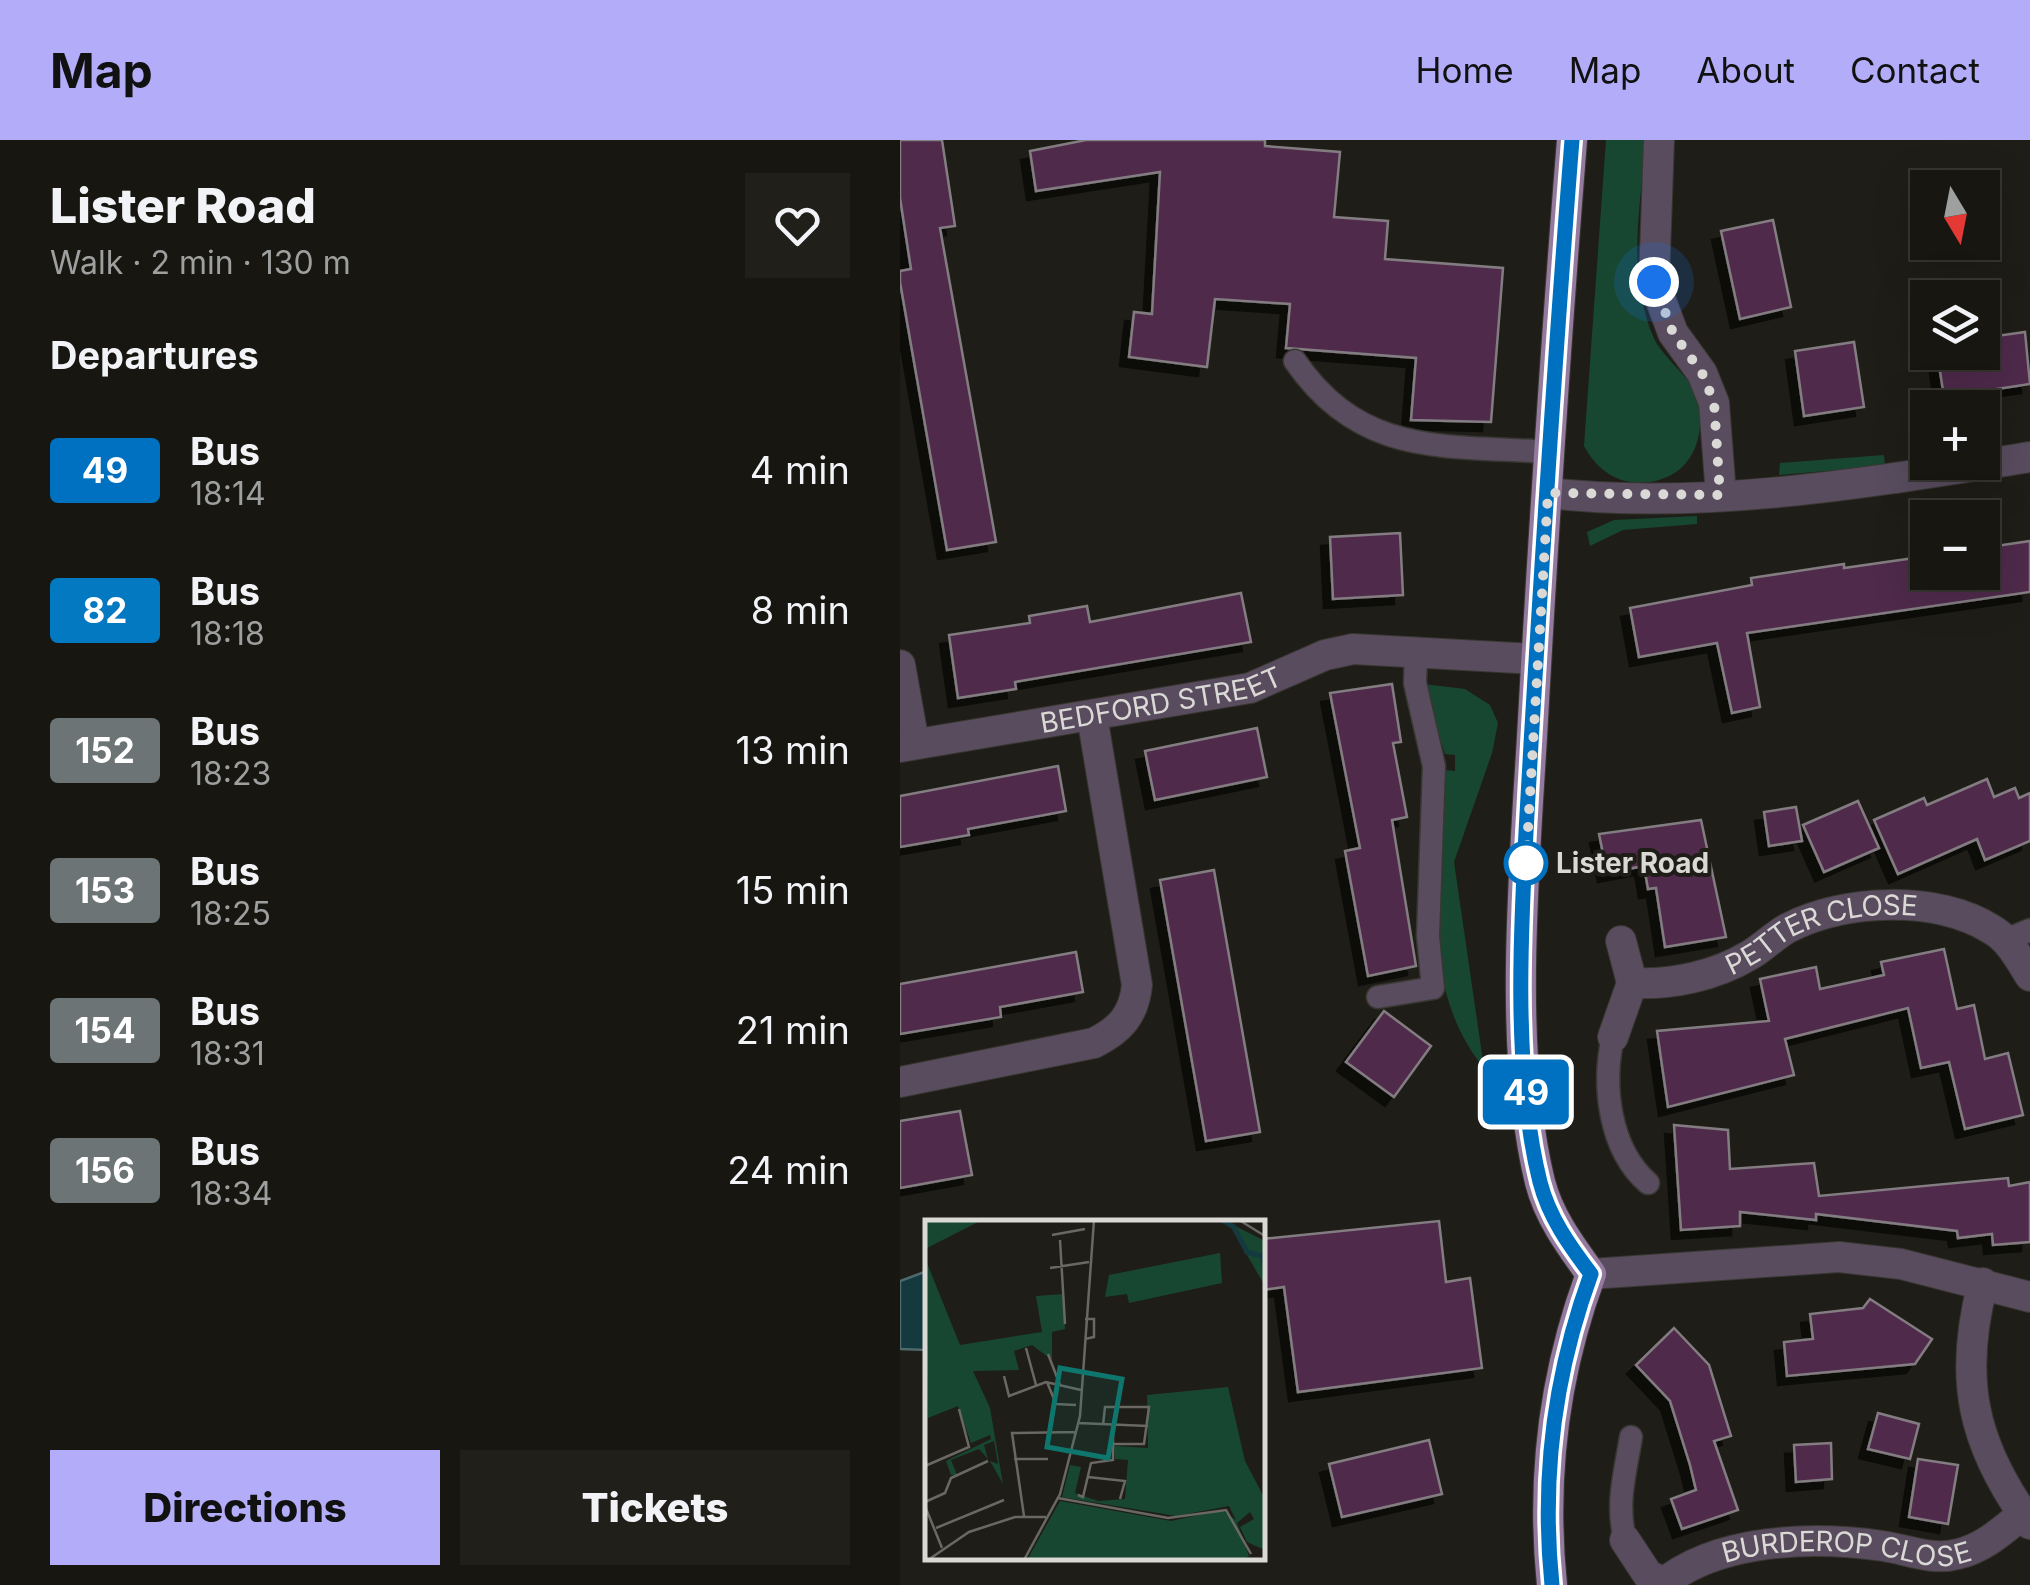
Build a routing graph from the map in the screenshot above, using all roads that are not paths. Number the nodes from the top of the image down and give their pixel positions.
1 (1572, 140) edge
2 (1658, 140) edge
3 (1295, 361) dead end
4 (1549, 452) junction
5 (2030, 457) edge
6 (1548, 493) junction
7 (1720, 495) junction
8 (1416, 649) junction
9 (1536, 659) junction
10 (900, 665) edge
11 (1092, 716) junction
12 (907, 745) edge
13 (2018, 935) edge
14 (1621, 940) dead end
15 (2030, 976) edge
16 (1632, 982) junction
17 (1378, 997) dead end
18 (1613, 1037) joint
19 (900, 1082) edge
20 (1648, 1183) dead end
21 (1591, 1274) junction
22 (1984, 1284) junction
23 (2030, 1298) edge
24 (1631, 1437) dead end
25 (2026, 1519) edge
26 (1625, 1540) joint
27 (1662, 1584) edge
28 (1552, 1585) edge

1 - 4 main road
2 - 7 street
3 - 4 lane
4 - 6 main road
5 - 7 street
6 - 7 street
6 - 9 main road
8 - 9 street, BEDFORD STREET
8 - 11 street, BEDFORD STREET
8 - 17 lane
9 - 21 main road
10 - 12 street
11 - 12 street, BEDFORD STREET
11 - 19 street
13 - 15 street, PETTER CLOSE
13 - 16 street, PETTER CLOSE
14 - 16 street
16 - 18 street
18 - 20 lane
21 - 22 street
21 - 28 main road
22 - 23 street
22 - 25 street, BURDEROP CLOSE
24 - 26 lane, BURDEROP CLOSE
25 - 27 street, BURDEROP CLOSE
26 - 27 street, BURDEROP CLOSE

